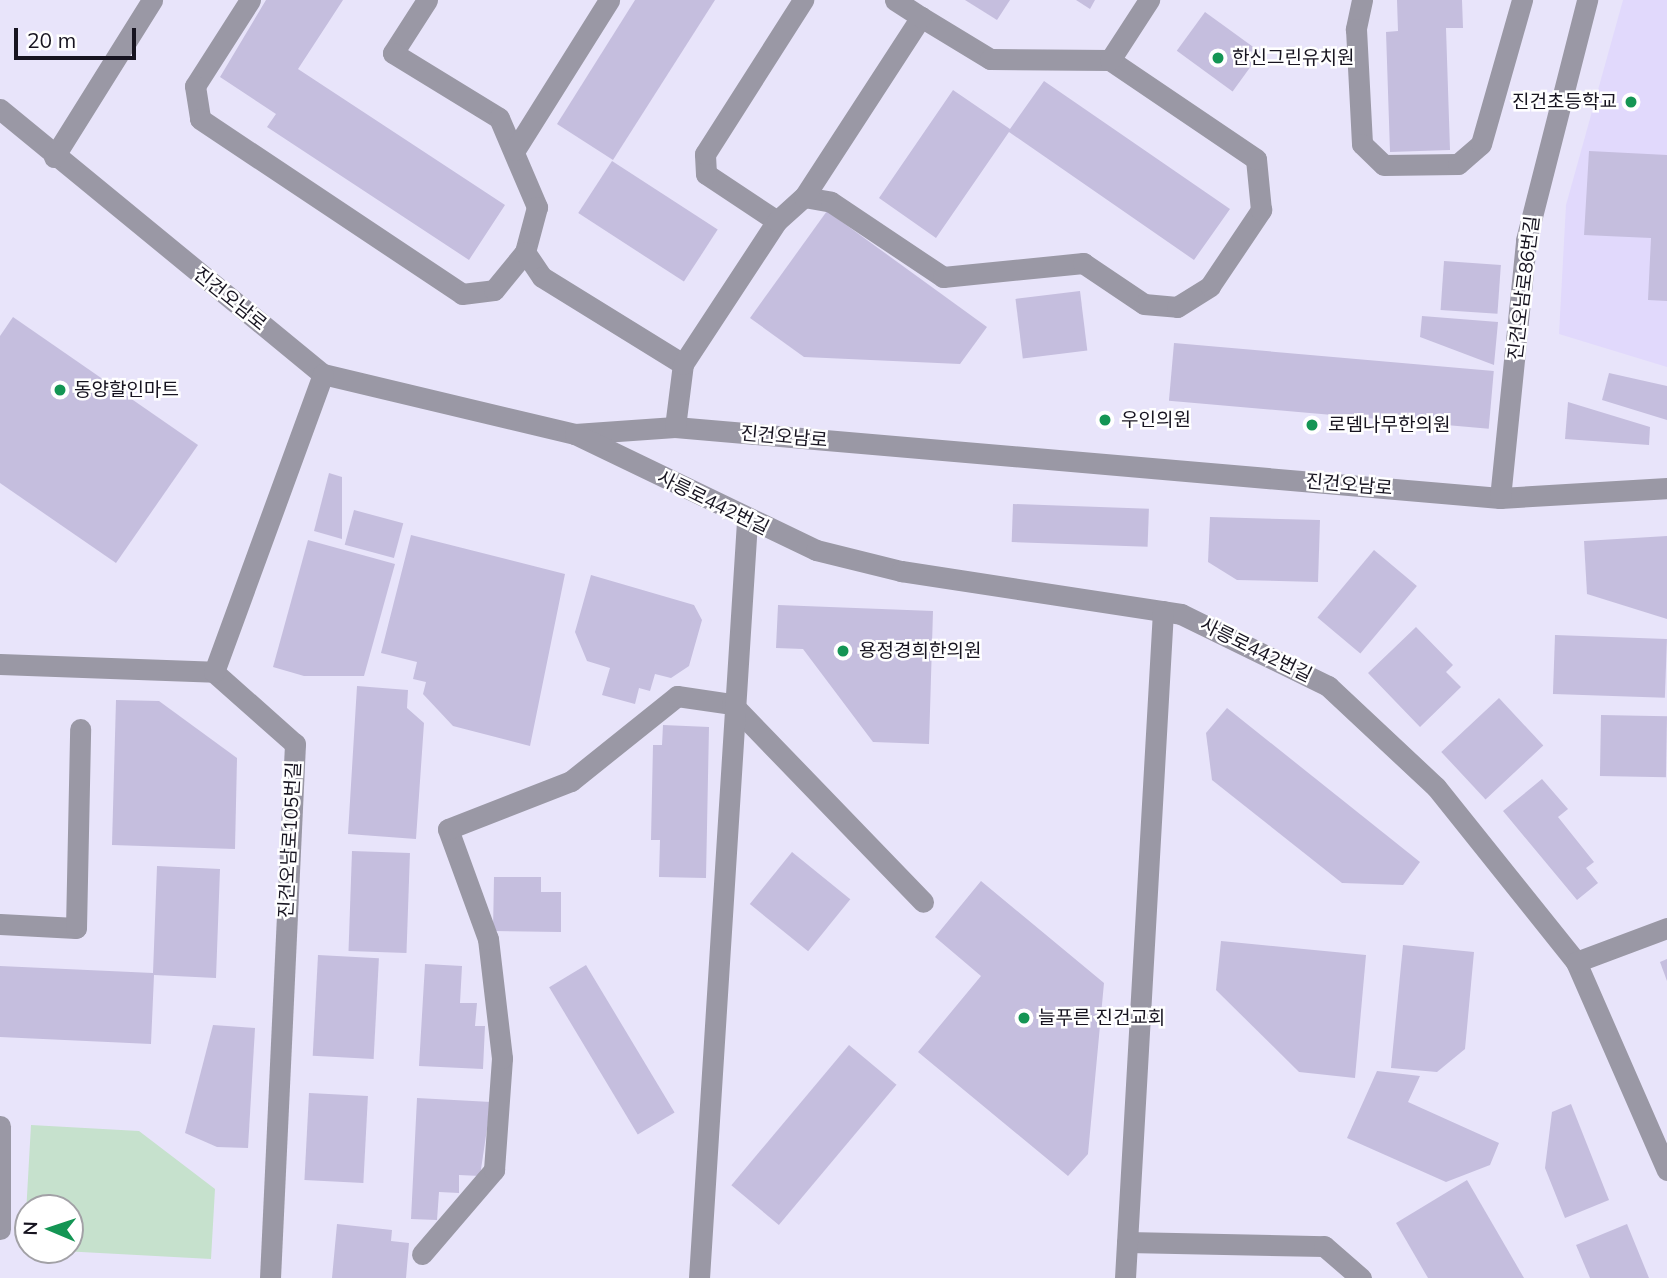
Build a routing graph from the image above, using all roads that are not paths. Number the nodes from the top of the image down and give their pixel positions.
1 (152, 0) edge
2 (250, 0) edge
3 (427, 0) edge
4 (609, 0) edge
5 (803, 0) edge
6 (895, 0) edge
7 (1149, 0) edge
8 (1362, 0) edge
9 (1522, 0) edge
10 (1587, 0) edge
11 (921, 17) junction
12 (1110, 60) junction
13 (0, 110) edge
14 (514, 150) junction
15 (54, 157) junction
16 (804, 197) junction
17 (776, 221) junction
18 (524, 252) junction
19 (683, 364) junction
20 (323, 374) junction
21 (675, 427) junction
22 (575, 434) junction
23 (1667, 488) edge
24 (1500, 498) junction
25 (747, 521) junction
26 (1163, 611) junction
27 (0, 664) edge
28 (214, 672) junction
29 (732, 704) junction
30 (80, 729) dead end
31 (922, 902) dead end
32 (0, 924) edge
33 (1667, 928) edge
34 (1576, 962) junction
35 (0, 1126) edge
36 (1667, 1170) edge
37 (0, 1228) edge
38 (1127, 1242) junction
39 (422, 1254) dead end
40 (270, 1278) edge
41 (699, 1278) edge
42 (1125, 1278) edge
43 (1361, 1278) edge

1 - 15 street
2 - 18 street
3 - 14 street
4 - 14 street
5 - 17 street
6 - 11 street
7 - 12 street
8 - 9 street
10 - 24 street, 진건오남로86번길
11 - 12 street
11 - 16 street
12 - 16 street
13 - 15 street, 진건오남로
14 - 18 street
15 - 20 street, 진건오남로
16 - 17 street
17 - 19 street
18 - 19 street
19 - 21 street
20 - 22 street, 진건오남로
20 - 28 street
21 - 22 street, 진건오남로
21 - 24 street, 진건오남로
22 - 25 street, 사릉로442번길
23 - 24 street, 진건오남로
25 - 26 street, 사릉로442번길
25 - 29 street
26 - 34 street, 사릉로442번길
26 - 38 street
27 - 28 street
28 - 40 street, 진건오남로105번길
29 - 31 street
29 - 39 street
29 - 41 street
30 - 32 street
33 - 34 street
34 - 36 street, 사릉로442번길
35 - 37 street
38 - 42 street
38 - 43 street

